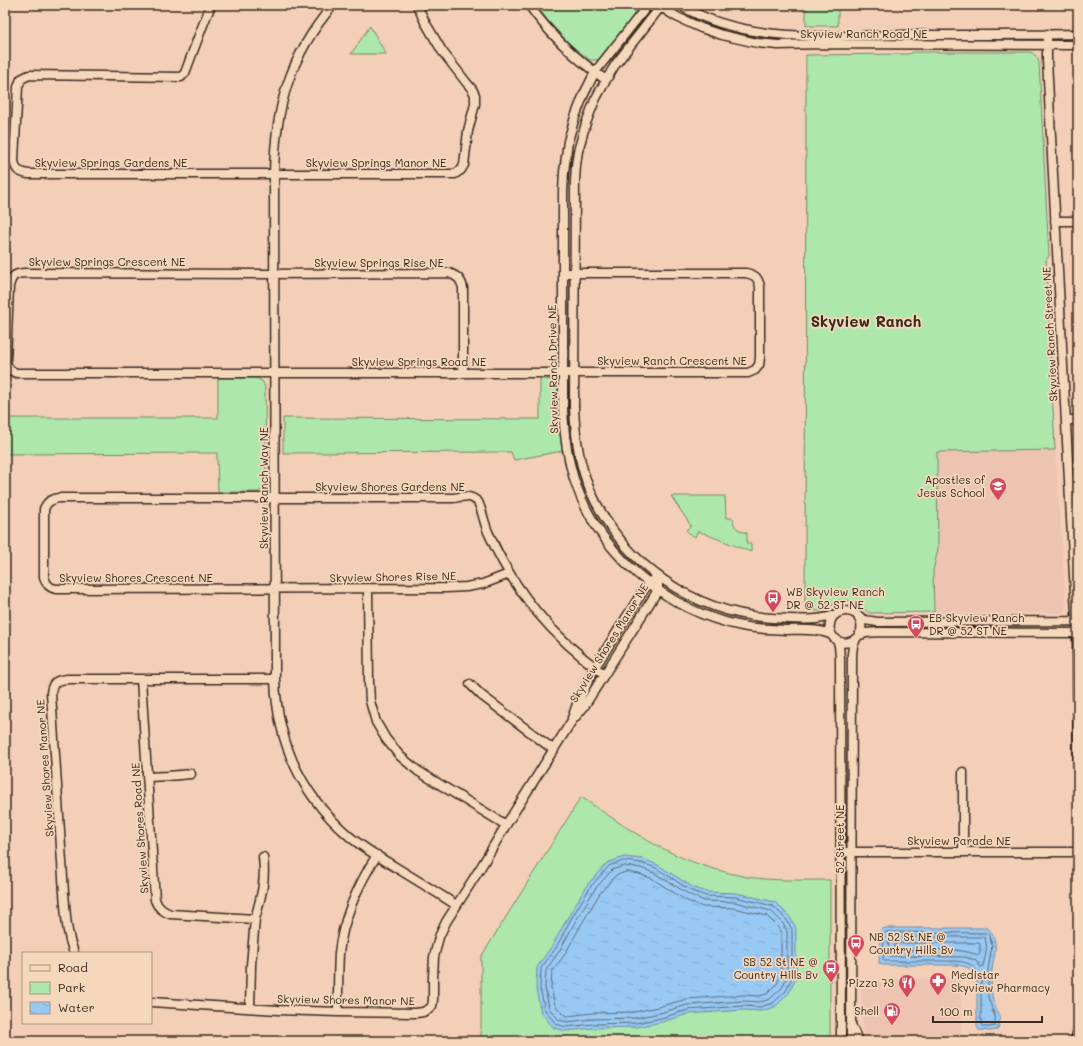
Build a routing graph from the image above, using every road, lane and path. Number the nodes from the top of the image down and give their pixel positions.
1 (211, 5) edge
2 (333, 5) edge
3 (417, 5) edge
4 (529, 5) edge
5 (648, 5) edge
6 (680, 5) edge
7 (660, 6) edge
8 (1047, 34) junction
9 (1078, 34) edge
10 (1048, 45) junction
11 (1078, 45) edge
12 (595, 72) junction
13 (606, 80) junction
14 (274, 175) junction
15 (1055, 221) junction
16 (1078, 221) edge
17 (563, 273) junction
18 (574, 273) junction
19 (274, 274) junction
20 (274, 373) junction
21 (463, 373) junction
22 (563, 373) junction
23 (574, 373) junction
24 (1066, 420) junction
25 (1078, 420) edge
26 (275, 498) junction
27 (509, 574) junction
28 (659, 577) junction
29 (648, 583) junction
30 (368, 588) junction
31 (275, 589) junction
32 (658, 590) junction
33 (835, 615) junction
34 (857, 615) junction
35 (1077, 621) edge
36 (1077, 633) edge
37 (834, 637) junction
38 (858, 637) junction
39 (595, 667) junction
40 (604, 674) junction
41 (141, 679) junction
42 (275, 679) junction
43 (470, 684) dead end
44 (571, 722) junction
45 (554, 750) junction
46 (962, 772) dead end
47 (191, 774) dead end
48 (148, 777) junction
49 (1078, 777) edge
50 (506, 826) junction
51 (840, 852) junction
52 (851, 852) junction
53 (963, 852) junction
54 (1078, 852) edge
55 (377, 855) junction
56 (263, 857) dead end
57 (456, 904) junction
58 (255, 919) junction
59 (74, 952) edge
60 (152, 1002) edge
61 (250, 1008) junction
62 (338, 1012) junction
63 (851, 1027) junction
64 (1078, 1030) edge
65 (841, 1041) edge
66 (851, 1041) edge
67 (857, 1041) edge
68 (1075, 1041) edge

1 - 14 street, Skyview Springs Gardens NE
2 - 14 street, Skyview Ranch Way NE
3 - 14 street, Skyview Springs Manor NE
4 - 12 street
5 - 12 street, Skyview Ranch Drive NE
6 - 8 street, Skyview Ranch Road NE
7 - 10 street, Skyview Ranch Road NE
7 - 13 street, Skyview Ranch Drive NE
8 - 9 street, Skyview Ranch Road NE
8 - 10 street, Skyview Ranch Street NE
10 - 11 street, Skyview Ranch Road NE
10 - 15 street, Skyview Ranch Street NE
12 - 13 street
12 - 17 street, Skyview Ranch Drive NE
13 - 18 street, Skyview Ranch Drive NE
14 - 19 street, Skyview Ranch Way NE
15 - 16 street
15 - 24 street, Skyview Ranch Street NE
17 - 18 street, Skyview Ranch Crescent NE
17 - 22 street, Skyview Ranch Drive NE
18 - 23 street, Skyview Ranch Drive NE
18 - 23 street, Skyview Ranch Crescent NE
19 - 20 street, Skyview Ranch Way NE
19 - 20 street, Skyview Springs Crescent NE
19 - 21 street, Skyview Springs Rise NE
20 - 21 street, Skyview Springs Road NE
20 - 26 street, Skyview Ranch Way NE
21 - 22 street, Skyview Springs Road NE
22 - 23 street, Skyview Ranch Crescent NE
22 - 29 street, Skyview Ranch Drive NE
23 - 28 street, Skyview Ranch Drive NE
24 - 25 street
24 - 35 street, Skyview Ranch Street NE
26 - 27 street, Skyview Shores Gardens NE
26 - 31 street, Skyview Ranch Way NE
26 - 31 street, Skyview Shores Crescent NE
27 - 30 street, Skyview Shores Rise NE
27 - 39 street, Skyview Shores Gardens NE
28 - 29 street, Skyview Shores Manor NE
28 - 32 street, Skyview Shores Manor NE
28 - 33 street, Skyview Ranch Drive NE
29 - 32 street, Skyview Ranch Drive NE
29 - 39 street, Skyview Shores Manor NE
30 - 31 street, Skyview Shores Rise NE
30 - 50 street
31 - 42 street, Skyview Ranch Way NE
32 - 37 street, Skyview Ranch Drive NE
32 - 40 street, Skyview Shores Manor NE
33 - 34 street
33 - 37 street
34 - 35 street
34 - 38 street
35 - 36 street, Skyview Ranch Street NE
36 - 38 street
36 - 49 street, Skyview Ranch Street NE
37 - 38 street
37 - 51 street, 52 Street NE
38 - 52 street, 52 Street NE
39 - 40 street, Skyview Shores Gardens NE
39 - 44 street, Skyview Shores Manor NE
40 - 44 street, Skyview Shores Manor NE
41 - 42 street, Skyview Shores Manor NE
41 - 48 street, Skyview Shores Road NE
41 - 59 street, Skyview Shores Manor NE
42 - 55 street, Skyview Ranch Way NE
43 - 45 street
44 - 45 street, Skyview Shores Manor NE
45 - 50 street, Skyview Shores Manor NE
46 - 53 street
47 - 48 street
48 - 58 street, Skyview Shores Road NE
50 - 57 street, Skyview Shores Manor NE
51 - 52 street, Skyview Parade NE
51 - 65 street, 52 Street NE
52 - 53 street, Skyview Parade NE
52 - 63 street, 52 Street NE
53 - 54 street, Skyview Parade NE
55 - 57 street, Skyview Ranch Way NE
55 - 62 street
56 - 58 street
57 - 62 street, Skyview Shores Manor NE
58 - 61 street
60 - 61 street, Skyview Shores Manor NE
61 - 62 street, Skyview Shores Manor NE
63 - 66 street, 52 Street NE
63 - 67 main road
64 - 68 street

